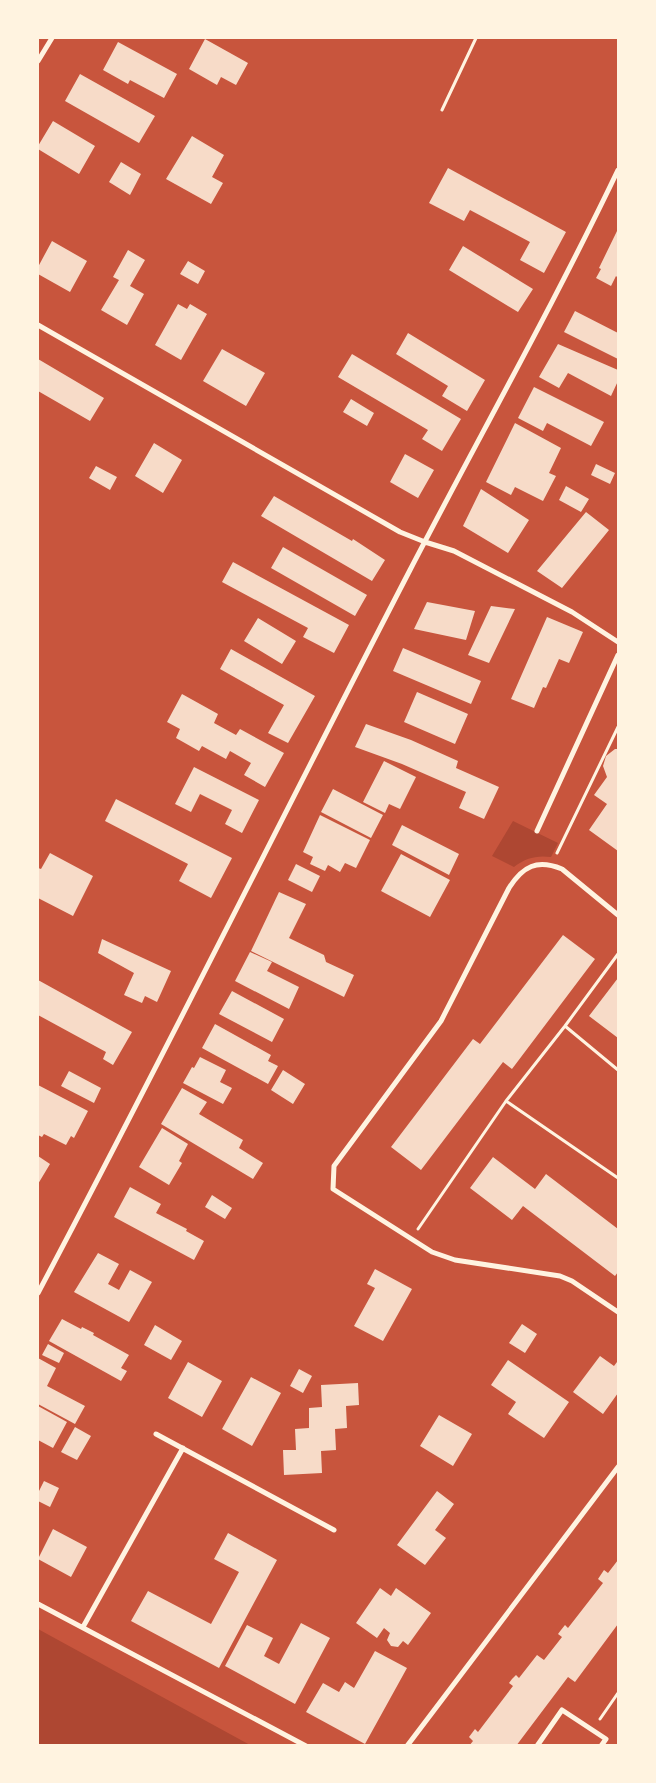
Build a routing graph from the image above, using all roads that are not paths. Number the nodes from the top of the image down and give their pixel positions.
1 (50, 38) edge
2 (38, 61) edge
3 (618, 170) edge
4 (38, 325) edge
5 (425, 542) junction
6 (618, 642) edge
7 (618, 655) edge
8 (538, 831) dead end
9 (618, 915) edge
10 (38, 1294) edge
11 (618, 1312) edge
12 (156, 1434) dead end
13 (183, 1448) junction
14 (618, 1467) edge
15 (334, 1530) dead end
16 (38, 1604) edge
17 (83, 1627) junction
18 (306, 1746) edge
19 (407, 1746) edge
20 (537, 1746) edge
21 (601, 1746) edge

1 - 2 street
3 - 5 street
4 - 5 street
5 - 6 street
5 - 10 street
7 - 8 street
9 - 11 street
12 - 13 street
13 - 15 street
13 - 17 street
14 - 19 street
16 - 17 street
17 - 18 street
20 - 21 street

